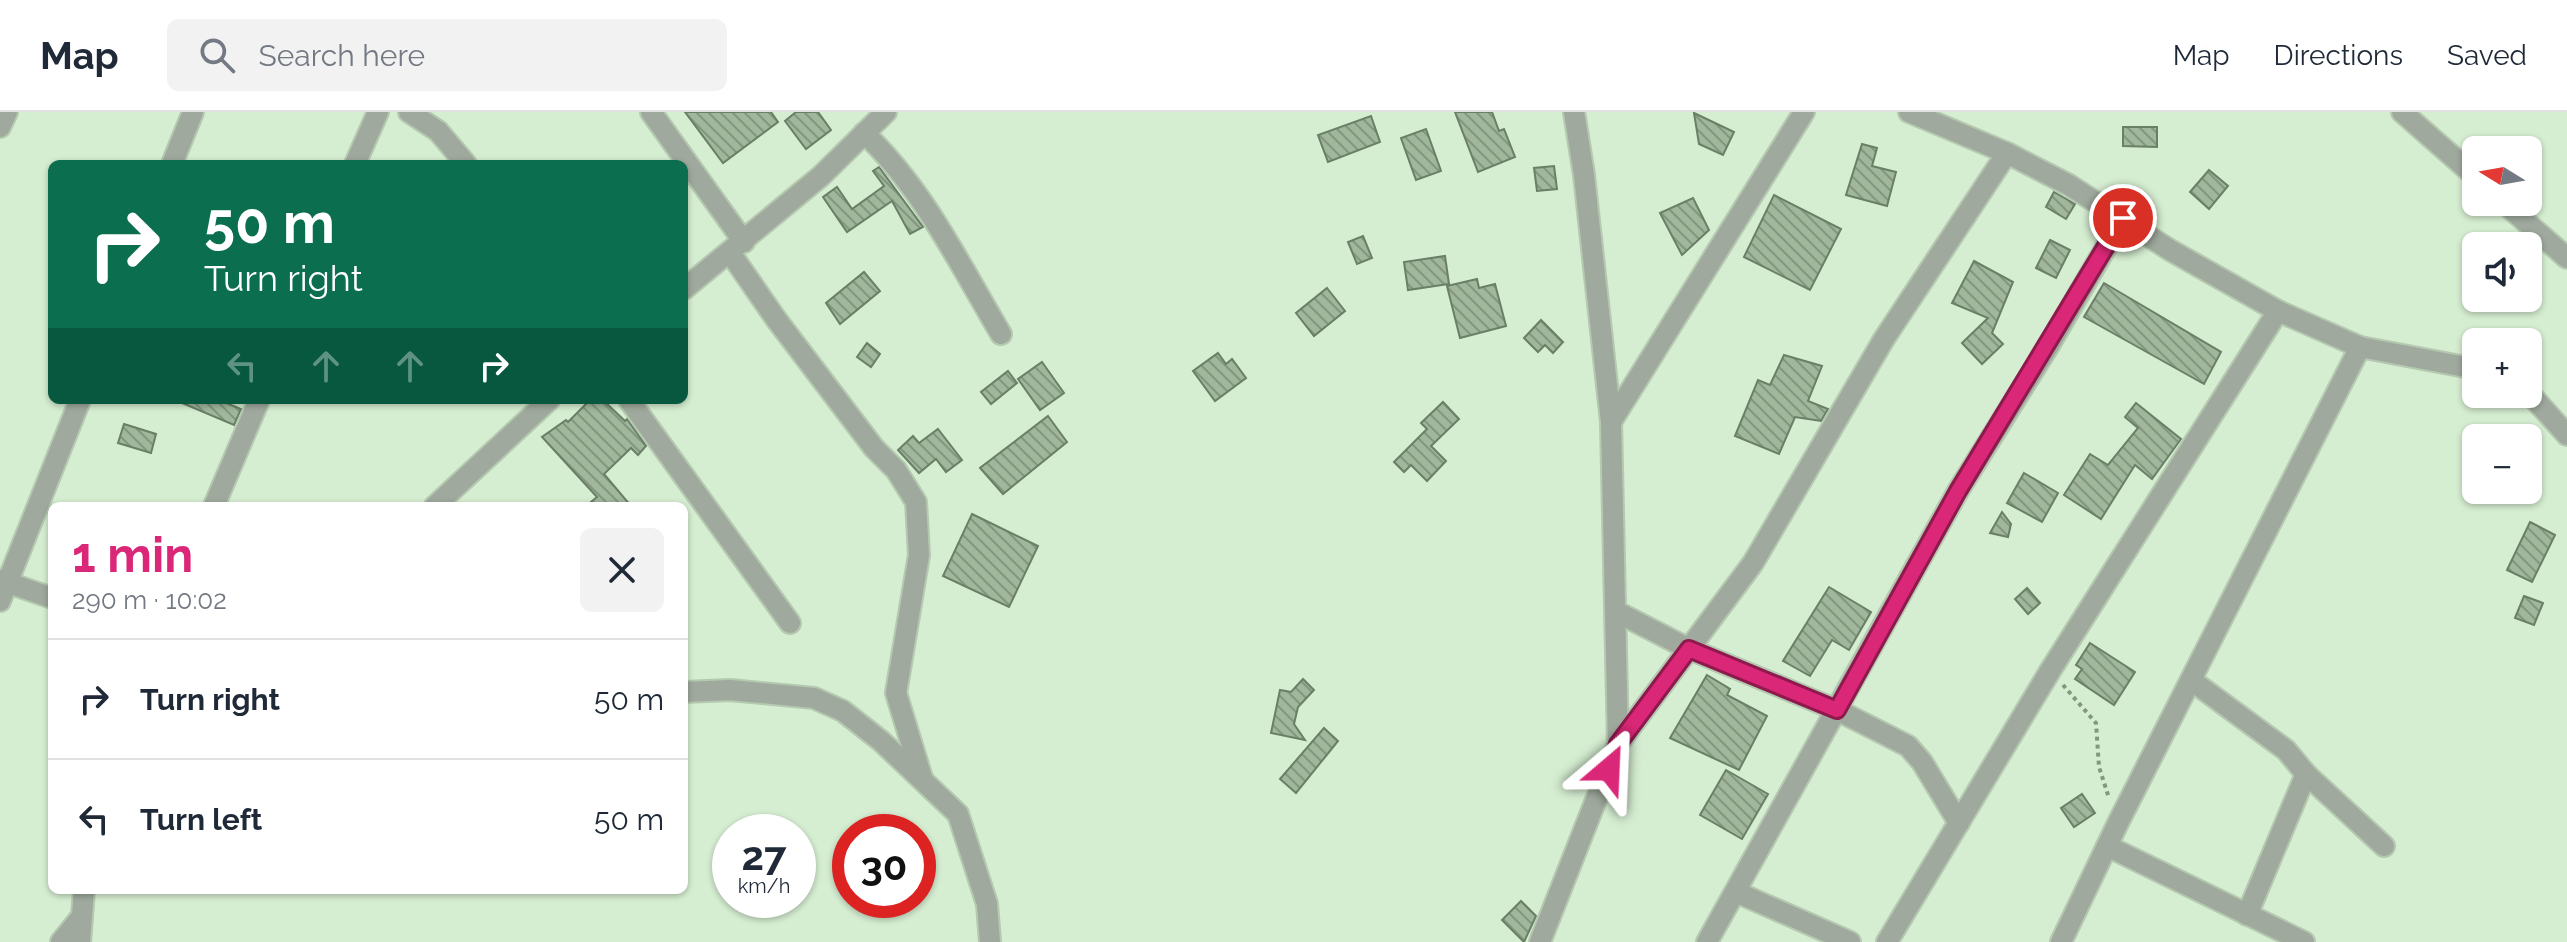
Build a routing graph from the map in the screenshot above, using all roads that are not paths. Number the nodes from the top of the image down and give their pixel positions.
1 (7, 112) edge
2 (193, 112) edge
3 (378, 112) edge
4 (409, 112) edge
5 (651, 112) edge
6 (886, 112) edge
7 (1574, 112) edge
8 (1804, 112) edge
9 (2402, 112) edge
10 (1918, 114) edge
11 (0, 127) edge
12 (864, 133) junction
13 (2007, 153) junction
14 (174, 160) edge
15 (357, 160) edge
16 (463, 160) edge
17 (682, 160) edge
18 (2462, 165) edge
19 (688, 170) edge
20 (2519, 216) edge
21 (2123, 218) junction
22 (738, 248) junction
23 (2567, 258) edge
24 (688, 286) edge
25 (2278, 311) junction
26 (1001, 334) dead end
27 (2360, 347) junction
28 (2462, 366) edge
29 (78, 404) edge
30 (257, 404) edge
31 (545, 404) edge
32 (632, 404) edge
33 (2542, 407) edge
34 (1611, 422) junction
35 (2567, 435) edge
36 (216, 502) edge
37 (439, 502) edge
38 (2, 588) edge
39 (48, 597) edge
40 (1617, 612) junction
41 (790, 623) dead end
42 (1689, 649) junction
43 (2191, 680) junction
44 (688, 692) edge
45 (1837, 710) junction
46 (1618, 744) junction
47 (2306, 774) junction
48 (922, 778) junction
49 (1959, 823) junction
50 (2107, 846) junction
51 (2384, 846) dead end
52 (1736, 892) junction
53 (84, 894) edge
54 (2247, 915) junction
55 (82, 916) junction
56 (61, 942) edge
57 (80, 942) edge
58 (990, 942) edge
59 (1540, 942) edge
60 (1707, 942) edge
61 (1850, 942) edge
62 (1887, 942) edge
63 (2061, 942) edge
64 (2304, 942) edge

1 - 11 street
2 - 14 street
3 - 15 street
4 - 16 street
5 - 17 street
6 - 12 street
7 - 34 street
8 - 34 street
9 - 18 street
10 - 13 street
12 - 22 street
12 - 26 street
13 - 21 street
13 - 42 street
19 - 22 street
20 - 23 street
21 - 25 street
21 - 45 street
22 - 24 street
22 - 48 street
25 - 27 street
25 - 49 street
27 - 28 street
27 - 43 street
29 - 38 street
30 - 36 street
31 - 37 street
32 - 41 street
33 - 35 street
34 - 40 street
38 - 39 street
40 - 42 street
40 - 46 street
42 - 45 street
42 - 46 street
43 - 47 street
43 - 50 street
44 - 48 street
45 - 49 street
45 - 52 street
46 - 59 street
47 - 51 street
47 - 54 street
48 - 58 street
49 - 62 street
50 - 54 street
50 - 63 street
52 - 60 street
52 - 61 street
53 - 55 street
54 - 64 street
55 - 56 street
55 - 57 street

